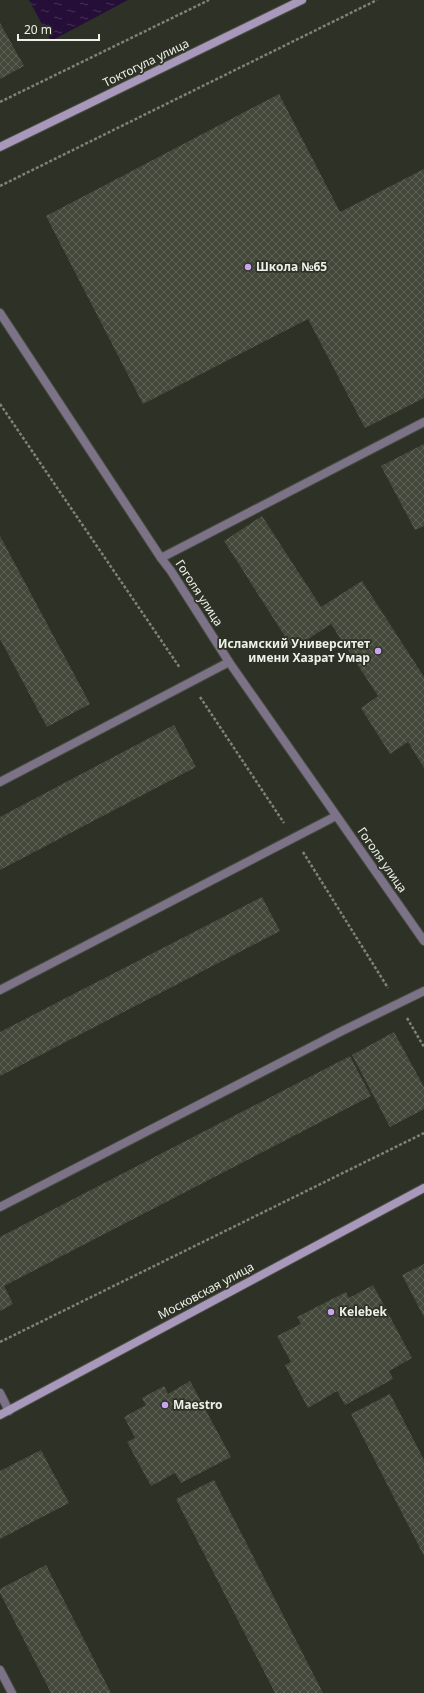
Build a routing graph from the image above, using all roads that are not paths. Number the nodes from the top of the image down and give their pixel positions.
1 (302, 0) edge
2 (0, 147) edge
3 (0, 313) edge
4 (424, 422) edge
5 (161, 558) junction
6 (230, 662) junction
7 (0, 782) edge
8 (336, 816) junction
9 (424, 941) edge
10 (0, 990) edge
11 (424, 991) edge
12 (424, 1188) edge
13 (0, 1207) edge
14 (0, 1393) edge
15 (9, 1411) junction
16 (0, 1415) edge
17 (0, 1670) edge
18 (12, 1693) edge

1 - 2 street, Токтогула улица
3 - 5 street, Гоголя улица
4 - 5 street
5 - 6 street, Гоголя улица
6 - 7 street
6 - 8 street, Гоголя улица
8 - 9 street, Гоголя улица
8 - 10 street
11 - 13 street
12 - 15 street, Московская улица
14 - 15 street
15 - 16 street, Московская улица
17 - 18 street

